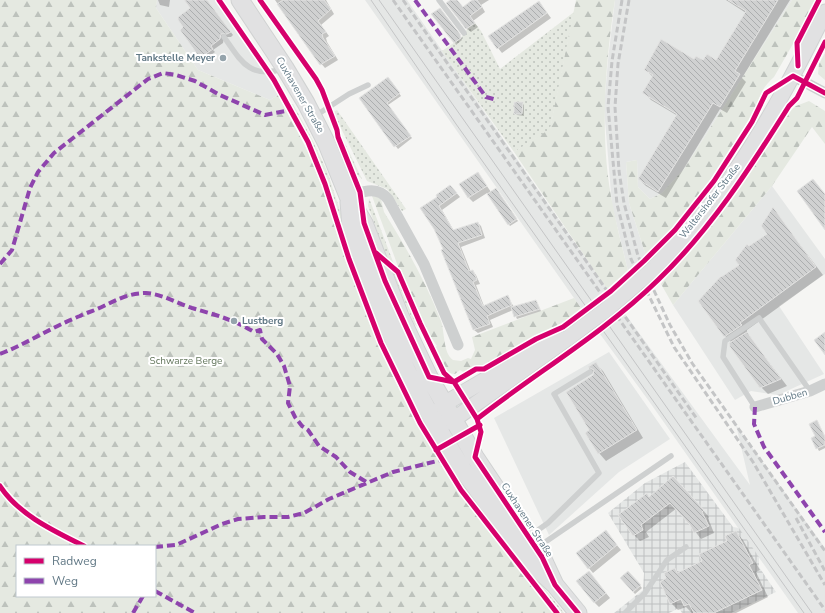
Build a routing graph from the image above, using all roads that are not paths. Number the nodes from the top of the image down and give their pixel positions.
1 (240, 0) edge
2 (439, 0) edge
3 (825, 12) edge
4 (464, 33) dead end
5 (224, 37) dead end
6 (285, 68) junction
7 (793, 76) junction
8 (368, 85) dead end
9 (825, 93) edge
10 (314, 117) junction
11 (348, 196) junction
12 (568, 338) junction
13 (458, 345) dead end
14 (590, 372) dead end
15 (825, 384) edge
16 (810, 391) junction
17 (444, 404) junction
18 (755, 407) joint
19 (454, 420) junction
20 (434, 422) junction
21 (671, 456) dead end
22 (532, 543) junction
23 (686, 547) dead end
24 (555, 585) junction
25 (578, 613) edge
26 (625, 613) edge

1 - 6 main road, Cuxhavener Straße
2 - 4 lane
3 - 7 main road, Waltershofer Straße
5 - 6 lane
6 - 10 main road, Cuxhavener Straße
7 - 9 street
7 - 12 main road, Waltershofer Straße, bridge
8 - 10 lane
10 - 11 main road, Cuxhavener Straße
11 - 13 street
11 - 17 main road, Cuxhavener Straße
11 - 20 main road, Cuxhavener Straße
12 - 17 main road, Waltershofer Straße
12 - 19 main road, Waltershofer Straße
14 - 22 lane
15 - 16 street, Dubben
16 - 18 street, Dubben
16 - 18 lane
17 - 19 main road, Cuxhavener Straße
17 - 20 main road
19 - 20 main road
19 - 22 main road, Cuxhavener Straße
20 - 24 main road, Cuxhavener Straße
21 - 22 lane
22 - 24 main road, Cuxhavener Straße
23 - 26 lane
24 - 25 main road, Cuxhavener Straße

